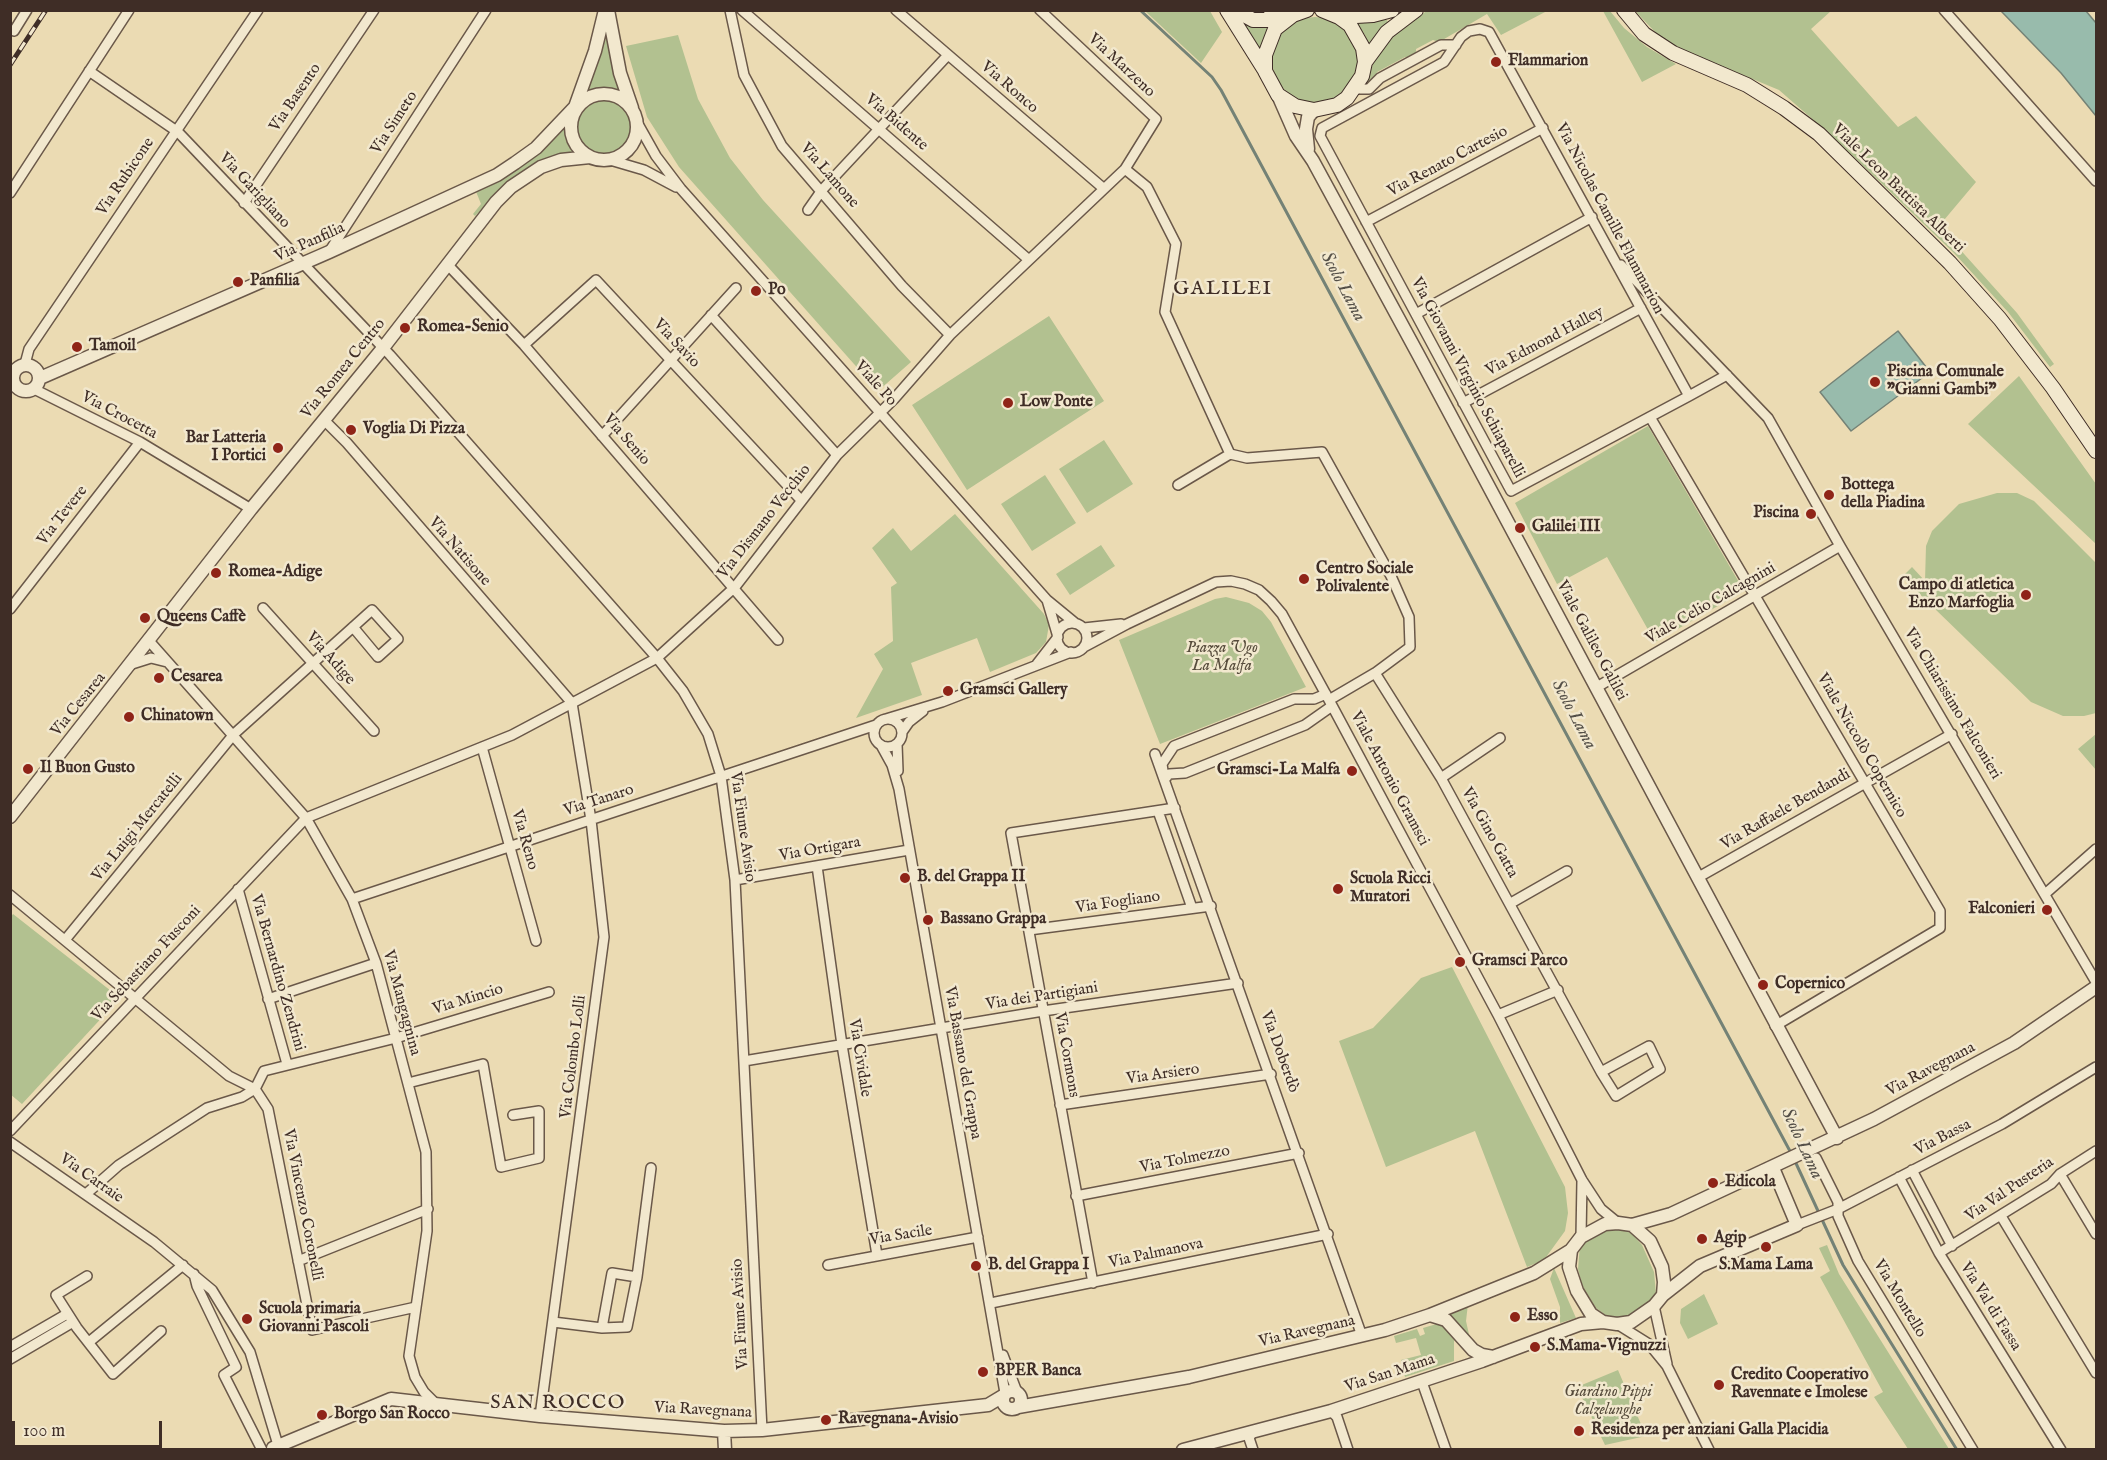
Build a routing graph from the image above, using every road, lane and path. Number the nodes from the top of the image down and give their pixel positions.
1 (27, 10) edge
2 (129, 10) edge
3 (258, 10) edge
4 (374, 10) edge
5 (486, 10) edge
6 (606, 10) edge
7 (730, 10) edge
8 (742, 10) edge
9 (896, 10) edge
10 (1040, 10) edge
11 (1227, 10) edge
12 (1235, 10) edge
13 (1268, 10) edge
14 (1322, 10) edge
15 (1392, 10) edge
16 (1416, 10) edge
17 (1624, 10) edge
18 (1944, 10) edge
19 (1299, 13) edge
20 (1340, 17) junction
21 (14, 31) dead end
22 (1456, 45) junction
23 (948, 55) junction
24 (1365, 62) junction
25 (89, 71) junction
26 (1265, 71) junction
27 (1376, 84) junction
28 (1355, 89) junction
29 (1384, 94) junction
30 (1278, 95) junction
31 (1337, 105) junction
32 (575, 107) junction
33 (1358, 108) junction
34 (632, 109) junction
35 (1314, 110) junction
36 (1156, 119) joint
37 (638, 124) junction
38 (879, 128) junction
39 (1543, 128) junction
40 (177, 132) junction
41 (590, 157) junction
42 (610, 160) junction
43 (1313, 161) junction
44 (1125, 169) junction
45 (1340, 173) junction
46 (2097, 181) edge
47 (1324, 182) junction
48 (1103, 188) junction
49 (681, 189) junction
50 (822, 190) junction
51 (10, 193) edge
52 (244, 203) junction
53 (808, 210) dead end
54 (1592, 217) junction
55 (1366, 222) junction
56 (329, 252) junction
57 (1613, 256) junction
58 (1029, 260) junction
59 (302, 264) junction
60 (447, 264) junction
61 (736, 288) dead end
62 (1641, 308) junction
63 (1416, 314) junction
64 (711, 315) junction
65 (950, 335) junction
66 (524, 345) junction
67 (383, 348) junction
68 (1434, 348) junction
69 (1419, 356) junction
70 (671, 361) junction
71 (25, 364) junction
72 (12, 372) edge
73 (1727, 375) junction
74 (37, 384) junction
75 (14, 393) edge
76 (1689, 396) junction
77 (1463, 403) junction
78 (881, 412) junction
79 (1650, 417) junction
80 (324, 420) junction
81 (602, 436) junction
82 (140, 442) junction
83 (2097, 451) edge
84 (1490, 452) junction
85 (1230, 454) junction
86 (837, 455) junction
87 (1474, 460) junction
88 (1178, 485) dead end
89 (800, 499) junction
90 (251, 509) junction
91 (1840, 546) junction
92 (735, 587) junction
93 (1756, 595) junction
94 (1047, 600) junction
95 (263, 608) dead end
96 (10, 609) edge
97 (1127, 624) junction
98 (1079, 626) junction
99 (353, 627) junction
100 (1058, 638) junction
101 (778, 640) dead end
102 (150, 642) junction
103 (1084, 647) junction
104 (1071, 652) junction
105 (657, 658) junction
106 (169, 663) junction
107 (132, 664) junction
108 (314, 664) junction
109 (1037, 665) junction
110 (1375, 673) junction
111 (1597, 687) junction
112 (1304, 700) junction
113 (1329, 700) junction
114 (942, 702) junction
115 (572, 703) junction
116 (886, 719) junction
117 (1312, 719) junction
118 (876, 725) junction
119 (374, 731) dead end
120 (902, 732) junction
121 (856, 733) junction
122 (234, 734) junction
123 (1952, 734) junction
124 (1500, 738) dead end
125 (879, 744) junction
126 (897, 744) junction
127 (482, 747) junction
128 (1155, 754) dead end
129 (1169, 754) junction
130 (1181, 773) junction
131 (721, 776) junction
132 (1441, 778) junction
133 (1165, 779) junction
134 (1864, 782) junction
135 (898, 789) junction
136 (1175, 808) junction
137 (1158, 811) junction
138 (10, 817) edge
139 (306, 818) junction
140 (591, 819) junction
141 (511, 846) junction
142 (2097, 849) edge
143 (909, 850) junction
144 (817, 866) junction
145 (1567, 871) dead end
146 (1698, 878) junction
147 (735, 880) junction
148 (238, 889) junction
149 (2045, 894) junction
150 (10, 895) edge
151 (352, 899) junction
152 (1510, 903) junction
153 (1211, 906) junction
154 (1192, 908) junction
155 (1029, 930) junction
156 (65, 940) junction
157 (536, 941) dead end
158 (376, 963) junction
159 (2097, 982) edge
160 (1238, 983) junction
161 (2097, 987) edge
162 (1558, 990) junction
163 (549, 992) dead end
164 (135, 998) junction
165 (268, 999) junction
166 (1043, 1011) junction
167 (1498, 1015) junction
168 (1775, 1026) junction
169 (941, 1029) junction
170 (396, 1038) junction
171 (842, 1045) junction
172 (744, 1061) junction
173 (286, 1064) junction
174 (2097, 1067) edge
175 (1601, 1072) junction
176 (1271, 1074) junction
177 (408, 1083) junction
178 (255, 1089) junction
179 (1060, 1105) junction
180 (513, 1115) dead end
181 (10, 1131) edge
182 (1837, 1138) junction
183 (10, 1142) edge
184 (2097, 1151) edge
185 (1299, 1153) junction
186 (1815, 1154) junction
187 (651, 1168) dead end
188 (1773, 1168) junction
189 (1912, 1170) junction
190 (2060, 1174) junction
191 (1899, 1177) junction
192 (1582, 1180) junction
193 (86, 1194) junction
194 (1076, 1196) junction
195 (428, 1209) junction
196 (1838, 1209) junction
197 (2001, 1216) junction
198 (1618, 1223) junction
199 (1632, 1225) junction
200 (1797, 1225) junction
201 (1328, 1234) junction
202 (2097, 1234) edge
203 (978, 1237) junction
204 (1581, 1237) junction
205 (1952, 1246) junction
206 (1571, 1250) junction
207 (1939, 1253) junction
208 (877, 1254) junction
209 (298, 1262) junction
210 (183, 1264) junction
211 (828, 1265) dead end
212 (194, 1274) junction
213 (87, 1275) dead end
214 (638, 1277) junction
215 (1093, 1283) junction
216 (1663, 1295) junction
217 (991, 1304) junction
218 (1654, 1306) junction
219 (416, 1307) junction
220 (1430, 1315) junction
221 (70, 1318) junction
222 (553, 1322) junction
223 (1603, 1322) junction
224 (1617, 1324) junction
225 (602, 1328) junction
226 (161, 1331) dead end
227 (1362, 1336) junction
228 (89, 1342) junction
229 (10, 1347) edge
230 (1493, 1357) junction
231 (10, 1359) edge
232 (1667, 1366) junction
233 (2097, 1373) edge
234 (1422, 1382) junction
235 (1013, 1397) junction
236 (437, 1405) junction
237 (1331, 1411) junction
238 (540, 1416) junction
239 (762, 1430) junction
240 (724, 1431) junction
241 (1252, 1433) junction
242 (271, 1448) edge
243 (725, 1449) edge
244 (1184, 1449) edge
245 (1253, 1449) edge
246 (1348, 1449) edge
247 (1446, 1449) edge
248 (1709, 1449) edge
249 (1973, 1449) edge
250 (2061, 1449) edge

1 - 21 street
2 - 25 street
3 - 40 street, Via Rubicone
4 - 52 street, Via Basento
5 - 56 street, Via Simeto
6 - 32 street
6 - 34 street
7 - 50 street, Via Lamone
8 - 38 street, Via Bidente
9 - 23 street, Via Ronco
10 - 36 street, Via Marzeno
11 - 26 main road
12 - 19 main road
13 - 19 street
14 - 20 main road
15 - 20 main road
16 - 24 main road
17 - 83 main road, Viale Leon Battista Alberti
18 - 46 street
19 - 26 main road
20 - 24 main road
22 - 27 street
22 - 29 street
22 - 39 street, Via Nicolas Camille Flammarion
23 - 38 street
23 - 48 street, Via Ronco
24 - 28 main road
25 - 40 street, Via Garigliano
25 - 51 street
26 - 30 main road
27 - 28 street
27 - 29 street
28 - 31 main road
29 - 33 street
30 - 35 main road
30 - 43 street
31 - 33 street
31 - 35 main road
32 - 34 street
32 - 41 street
32 - 56 street, Via Panfilia
33 - 45 street, Via Giovanni Virginio Schiaparelli
34 - 37 street
35 - 43 street
36 - 44 street, Via Dismano Vecchio
37 - 42 street
37 - 49 street, Viale Po
38 - 50 street
38 - 58 street, Via Bidente
39 - 54 street, Via Nicolas Camille Flammarion
39 - 55 street, Via Renato Cartesio
40 - 52 street, Via Garigliano
40 - 71 street, Via Rubicone
41 - 42 street
41 - 60 street, Via Romea Centro
42 - 49 street, Viale Po
43 - 47 street, Viale Galileo Galilei
44 - 48 street, Via Dismano Vecchio
44 - 85 street
45 - 47 street
45 - 55 street, Via Giovanni Virginio Schiaparelli
47 - 69 street, Viale Galileo Galilei
48 - 58 street, Via Dismano Vecchio
49 - 78 street, Viale Po
50 - 53 street
50 - 65 street, Via Lamone
52 - 59 street, Via Garigliano
54 - 57 street, Via Nicolas Camille Flammarion
54 - 63 street
55 - 63 street, Via Giovanni Virginio Schiaparelli
56 - 59 street, Via Panfilia
57 - 62 street, Via Nicolas Camille Flammarion
57 - 73 street, Via Chiarissimo Falconieri
58 - 65 street, Via Dismano Vecchio
59 - 67 street, Via Garigliano
59 - 74 street, Via Panfilia
60 - 66 street, Via Senio
60 - 67 street, Via Romea Centro
61 - 64 street
62 - 76 street, Via Nicolas Camille Flammarion
62 - 77 street, Via Edmond Halley
63 - 68 street, Via Giovanni Virginio Schiaparelli
64 - 70 street
64 - 86 street
65 - 78 street, Via Dismano Vecchio
66 - 70 street, Via Savio
66 - 81 street, Via Senio
67 - 80 street, Via Romea Centro
67 - 105 street, Via Fiume Avisio
68 - 69 street
68 - 77 street, Via Giovanni Virginio Schiaparelli
69 - 87 street, Viale Galileo Galilei
70 - 81 street
70 - 89 street, Via Savio
71 - 72 street
71 - 74 street
72 - 75 street
73 - 76 street, Via Giovanni Virginio Schiaparelli
73 - 91 street, Via Chiarissimo Falconieri
74 - 75 street
74 - 82 street, Via Crocetta
76 - 79 street, Via Giovanni Virginio Schiaparelli
77 - 84 street, Via Giovanni Virginio Schiaparelli
78 - 86 street, Via Dismano Vecchio
78 - 94 street, Viale Po
79 - 84 street, Via Giovanni Virginio Schiaparelli
79 - 93 street, Viale Niccolò Copernico
80 - 90 street, Via Romea Centro
80 - 115 street, Via Natisone
81 - 92 street, Via Senio
82 - 90 street, Via Crocetta
82 - 96 street, Via Tevere
84 - 87 street
85 - 88 street
85 - 110 street
86 - 89 street, Via Dismano Vecchio
87 - 111 street, Viale Galileo Galilei
89 - 92 street, Via Dismano Vecchio
90 - 102 street, Via Romea Centro
91 - 93 street, Viale Celio Calcagnini
91 - 123 street, Via Chiarissimo Falconieri
92 - 101 street, Via Senio
92 - 105 street, Via Dismano Vecchio
93 - 111 street, Viale Celio Calcagnini
93 - 134 street, Viale Niccolò Copernico
94 - 98 street, Viale Po
94 - 100 street, Viale Po
95 - 108 street, Via Adige
97 - 98 street, Viale Antonio Gramsci
97 - 103 street, Viale Antonio Gramsci
97 - 113 street, Viale Antonio Gramsci
98 - 100 street
98 - 103 street
99 - 99 street, Via Luigi Mercatelli
99 - 108 street, Via Luigi Mercatelli
100 - 104 street
100 - 109 street
102 - 106 street, Via Mangagnina
102 - 107 street, Via Cesarea
103 - 104 street
104 - 109 street
105 - 115 street, Via Dismano Vecchio
105 - 131 street, Via Fiume Avisio
106 - 107 street
106 - 122 street, Via Mangagnina
107 - 138 street, Via Cesarea
108 - 119 street, Via Adige
108 - 122 street, Via Luigi Mercatelli
109 - 114 street
110 - 113 street
110 - 132 street, Via Gino Gatta
111 - 146 street, Viale Galileo Galilei
112 - 113 street
112 - 117 street
112 - 129 street
113 - 117 street
113 - 167 street, Viale Antonio Gramsci
114 - 116 street
114 - 120 street
115 - 127 street, Via Dismano Vecchio
115 - 140 street, Via Colombo Lolli
116 - 118 street
116 - 120 street
117 - 130 street
118 - 121 street, Via Tanaro
118 - 125 street
120 - 126 street
121 - 125 street
121 - 131 street, Via Tanaro
122 - 139 street, Via Mangagnina
122 - 156 street, Via Luigi Mercatelli
123 - 134 street, Via Raffaele Bendandi
123 - 149 street, Via Chiarissimo Falconieri
124 - 132 street, Via Gino Gatta
125 - 126 street
125 - 135 street, Via Bassano del Grappa
126 - 135 street, Via Bassano del Grappa
127 - 139 street, Via Dismano Vecchio
127 - 141 street, Via Reno
128 - 133 street
129 - 130 street
129 - 133 street
130 - 133 street
131 - 140 street, Via Tanaro
131 - 147 street, Via Fiume Avisio
132 - 152 street, Via Gino Gatta
133 - 136 street, Via Doberdò
134 - 146 street, Via Raffaele Bendandi
134 - 168 street, Viale Niccolò Copernico
135 - 143 street, Via Bassano del Grappa
136 - 137 street
136 - 153 street, Via Doberdò
137 - 154 street
137 - 155 street, Via Cormons
139 - 148 street, Via Sebastiano Fusconi
139 - 151 street, Via Mangagnina
140 - 141 street, Via Tanaro
140 - 222 street, Via Colombo Lolli
141 - 151 street, Via Tanaro
141 - 157 street, Via Reno
142 - 149 street
143 - 144 street, Via Ortigara
143 - 169 street, Via Bassano del Grappa
144 - 147 street, Via Ortigara
144 - 171 street, Via Cividale
145 - 152 street, Via Gino Gatta
146 - 168 street, Viale Galileo Galilei
147 - 172 street, Via Fiume Avisio
148 - 164 street, Via Sebastiano Fusconi
148 - 165 street, Via Bernardino Zendrini
149 - 159 street, Via Chiarissimo Falconieri
150 - 156 street
151 - 158 street, Via Mangagnina
152 - 162 street, Via Gino Gatta
153 - 154 street, Via Fogliano
153 - 160 street, Via Doberdò
154 - 155 street, Via Fogliano
155 - 166 street, Via Cormons
156 - 164 street
158 - 165 street
158 - 170 street, Via Mangagnina
160 - 166 street, Via dei Partigiani
160 - 176 street, Via Doberdò
161 - 182 street, Via Ravegnana
162 - 167 street
162 - 175 street, Via Gino Gatta
163 - 170 street, Via Mincio
164 - 178 street
164 - 181 street, Via Sebastiano Fusconi
165 - 173 street, Via Bernardino Zendrini
166 - 169 street, Via dei Partigiani
166 - 179 street, Via Cormons
167 - 192 street, Viale Antonio Gramsci
168 - 182 street, Viale Galileo Galilei
169 - 171 street, Via dei Partigiani
169 - 203 street, Via Bassano del Grappa
170 - 173 street, Via Mincio
170 - 177 street, Via Mangagnina
171 - 172 street, Via dei Partigiani
171 - 208 street, Via Cividale
172 - 239 street, Via Fiume Avisio
173 - 178 street, Via Mincio
174 - 189 street, Via Bassa
175 - 175 street, Via Gino Gatta
176 - 179 street, Via Arsiero
176 - 185 street, Via Doberdò
177 - 180 street
177 - 195 street, Via Mangagnina
178 - 193 street
178 - 209 street, Via Vincenzo Coronelli
179 - 194 street, Via Cormons
182 - 186 street, Via Ravegnana
183 - 193 street, Via Carraie
184 - 190 street, Via Val Pusteria
185 - 194 street, Via Tolmezzo
185 - 201 street, Via Doberdò
186 - 188 street, Via Ravegnana
186 - 196 street, Via Montello
187 - 214 street
188 - 199 street, Via Ravegnana
188 - 200 street
189 - 191 street, Via Bassa
189 - 205 street, Via Val di Fassa
190 - 197 street, Via Val Pusteria
190 - 202 street
191 - 196 street, Via Bassa
191 - 207 street, Via Val di Fassa
192 - 198 street, Viale Antonio Gramsci
192 - 204 street, Viale Antonio Gramsci
193 - 210 street, Via Carraie
194 - 215 street, Via Cormons
195 - 209 street
195 - 219 street, Via Mangagnina
196 - 200 street, Via Bassa
196 - 249 street, Via Montello
197 - 205 street, Via Val Pusteria
197 - 233 street
198 - 199 street
198 - 204 street
199 - 216 street
200 - 216 street
201 - 215 street, Via Palmanova
201 - 227 street, Via Doberdò
203 - 208 street, Via Sacile
203 - 217 street, Via Bassano del Grappa
204 - 206 street
205 - 207 street, Via Val Pusteria
206 - 220 street, Via Ravegnana
206 - 223 street
207 - 250 street, Via Val di Fassa
208 - 211 street, Via Sacile
209 - 219 street, Via Vincenzo Coronelli
210 - 212 street, Via Carraie
210 - 228 street
212 - 242 street, Via Carraie
212 - 242 street
213 - 221 street
214 - 225 street
214 - 225 street
215 - 217 street, Via Palmanova
216 - 218 street
217 - 235 street, Via Bassano del Grappa
218 - 224 street
218 - 232 street
219 - 236 street, Via Mangagnina
220 - 227 street, Via Ravegnana
220 - 230 street
221 - 228 street
221 - 229 street
221 - 231 street
222 - 225 street
222 - 238 street, Via Colombo Lolli
223 - 224 street
223 - 230 street, Via San Mama
224 - 232 street
226 - 228 street
227 - 235 street, Via Ravegnana
230 - 234 street, Via San Mama
232 - 248 street
234 - 237 street, Via San Mama
234 - 247 street
235 - 239 street, Via Ravegnana
236 - 238 street, Via Ravegnana
236 - 242 street, Via Ravegnana
237 - 241 street, Via San Mama
237 - 246 street
238 - 240 street, Via Ravegnana
239 - 240 street, Via Ravegnana
240 - 243 street
241 - 244 street, Via San Mama
241 - 245 street

